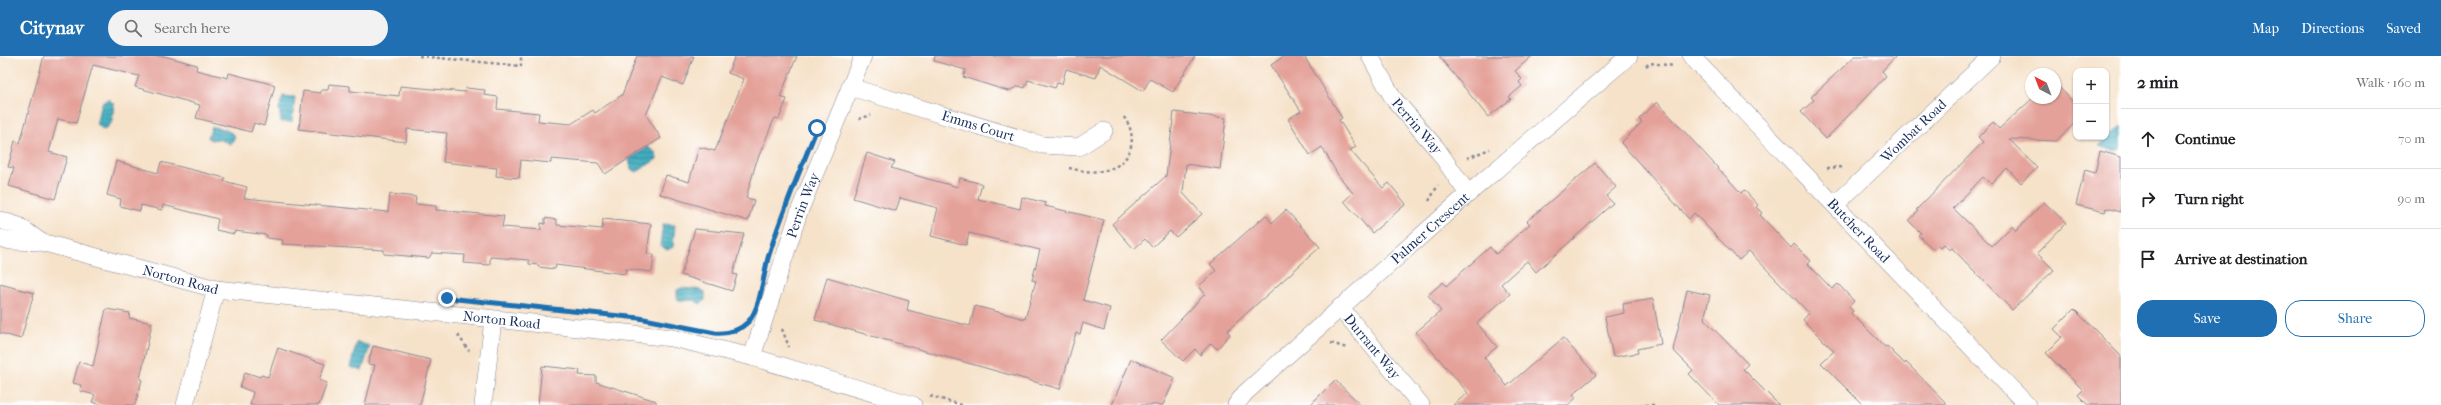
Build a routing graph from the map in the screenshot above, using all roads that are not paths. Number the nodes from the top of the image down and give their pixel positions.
1 (863, 56) edge
2 (1370, 56) edge
3 (1629, 56) edge
4 (1992, 56) edge
5 (1686, 62) edge
6 (850, 87) junction
7 (1104, 131) dead end
8 (1468, 194) junction
9 (1835, 205) junction
10 (0, 220) edge
11 (0, 238) edge
12 (41, 242) junction
13 (216, 288) junction
14 (1340, 307) junction
15 (493, 320) junction
16 (752, 357) junction
17 (185, 405) edge
18 (483, 405) edge
19 (913, 405) edge
20 (1236, 405) edge
21 (1421, 405) edge
22 (2027, 405) edge

1 - 6 street, Perrin Way
2 - 8 street, Perrin Way
3 - 8 street, Palmer Crescent
4 - 9 street, Wombat Road
5 - 9 street, Butcher Road
6 - 7 street, Emms Court
6 - 16 street, Perrin Way
8 - 14 street, Palmer Crescent
9 - 22 street, Butcher Road
10 - 12 street, Norton Road
11 - 12 street, Norton Road
12 - 13 street, Norton Road
13 - 15 street, Norton Road
13 - 17 street
14 - 20 street, Palmer Crescent
14 - 21 street, Durrant Way
15 - 16 street, Norton Road
15 - 18 street
16 - 19 street, Norton Road

